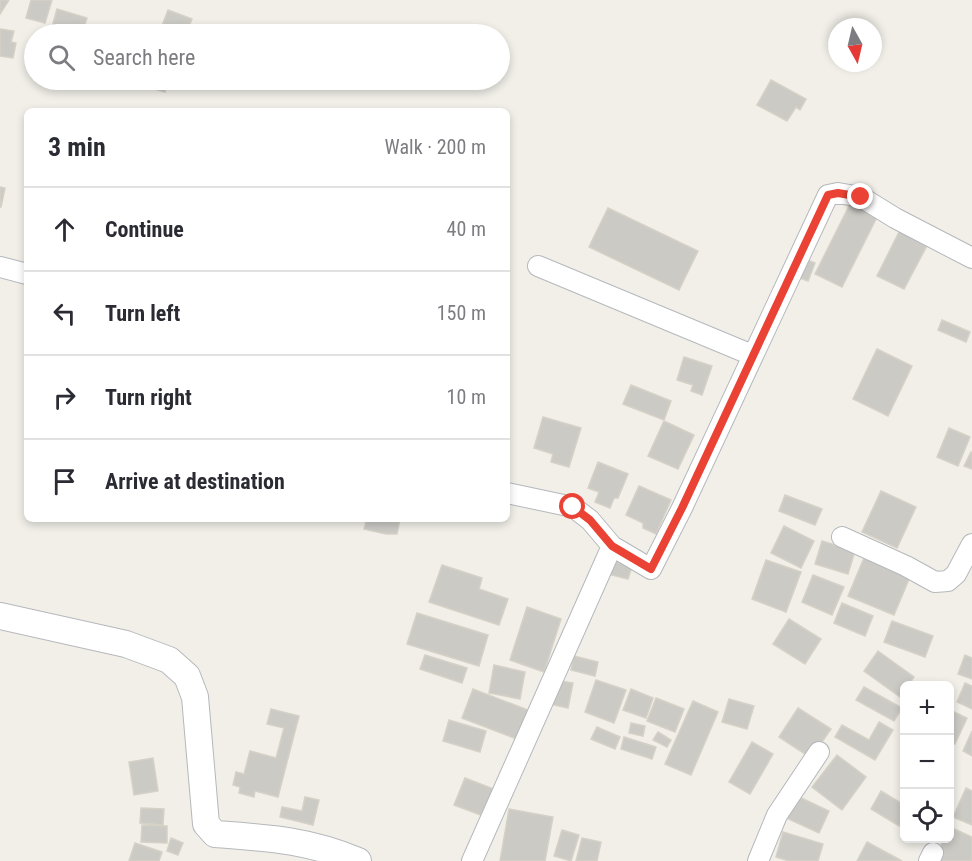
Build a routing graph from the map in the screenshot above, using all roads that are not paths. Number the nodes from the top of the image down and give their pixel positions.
1 (972, 258) edge
2 (538, 266) dead end
3 (0, 267) edge
4 (24, 273) edge
5 (752, 355) junction
6 (510, 494) edge
7 (842, 537) dead end
8 (972, 544) edge
9 (612, 546) junction
10 (0, 616) edge
11 (819, 752) dead end
12 (358, 861) edge
13 (472, 861) edge
14 (758, 861) edge

1 - 5 street
2 - 5 street
3 - 4 street
5 - 9 street
6 - 9 street
7 - 8 street
9 - 13 street
10 - 12 street
11 - 14 street

